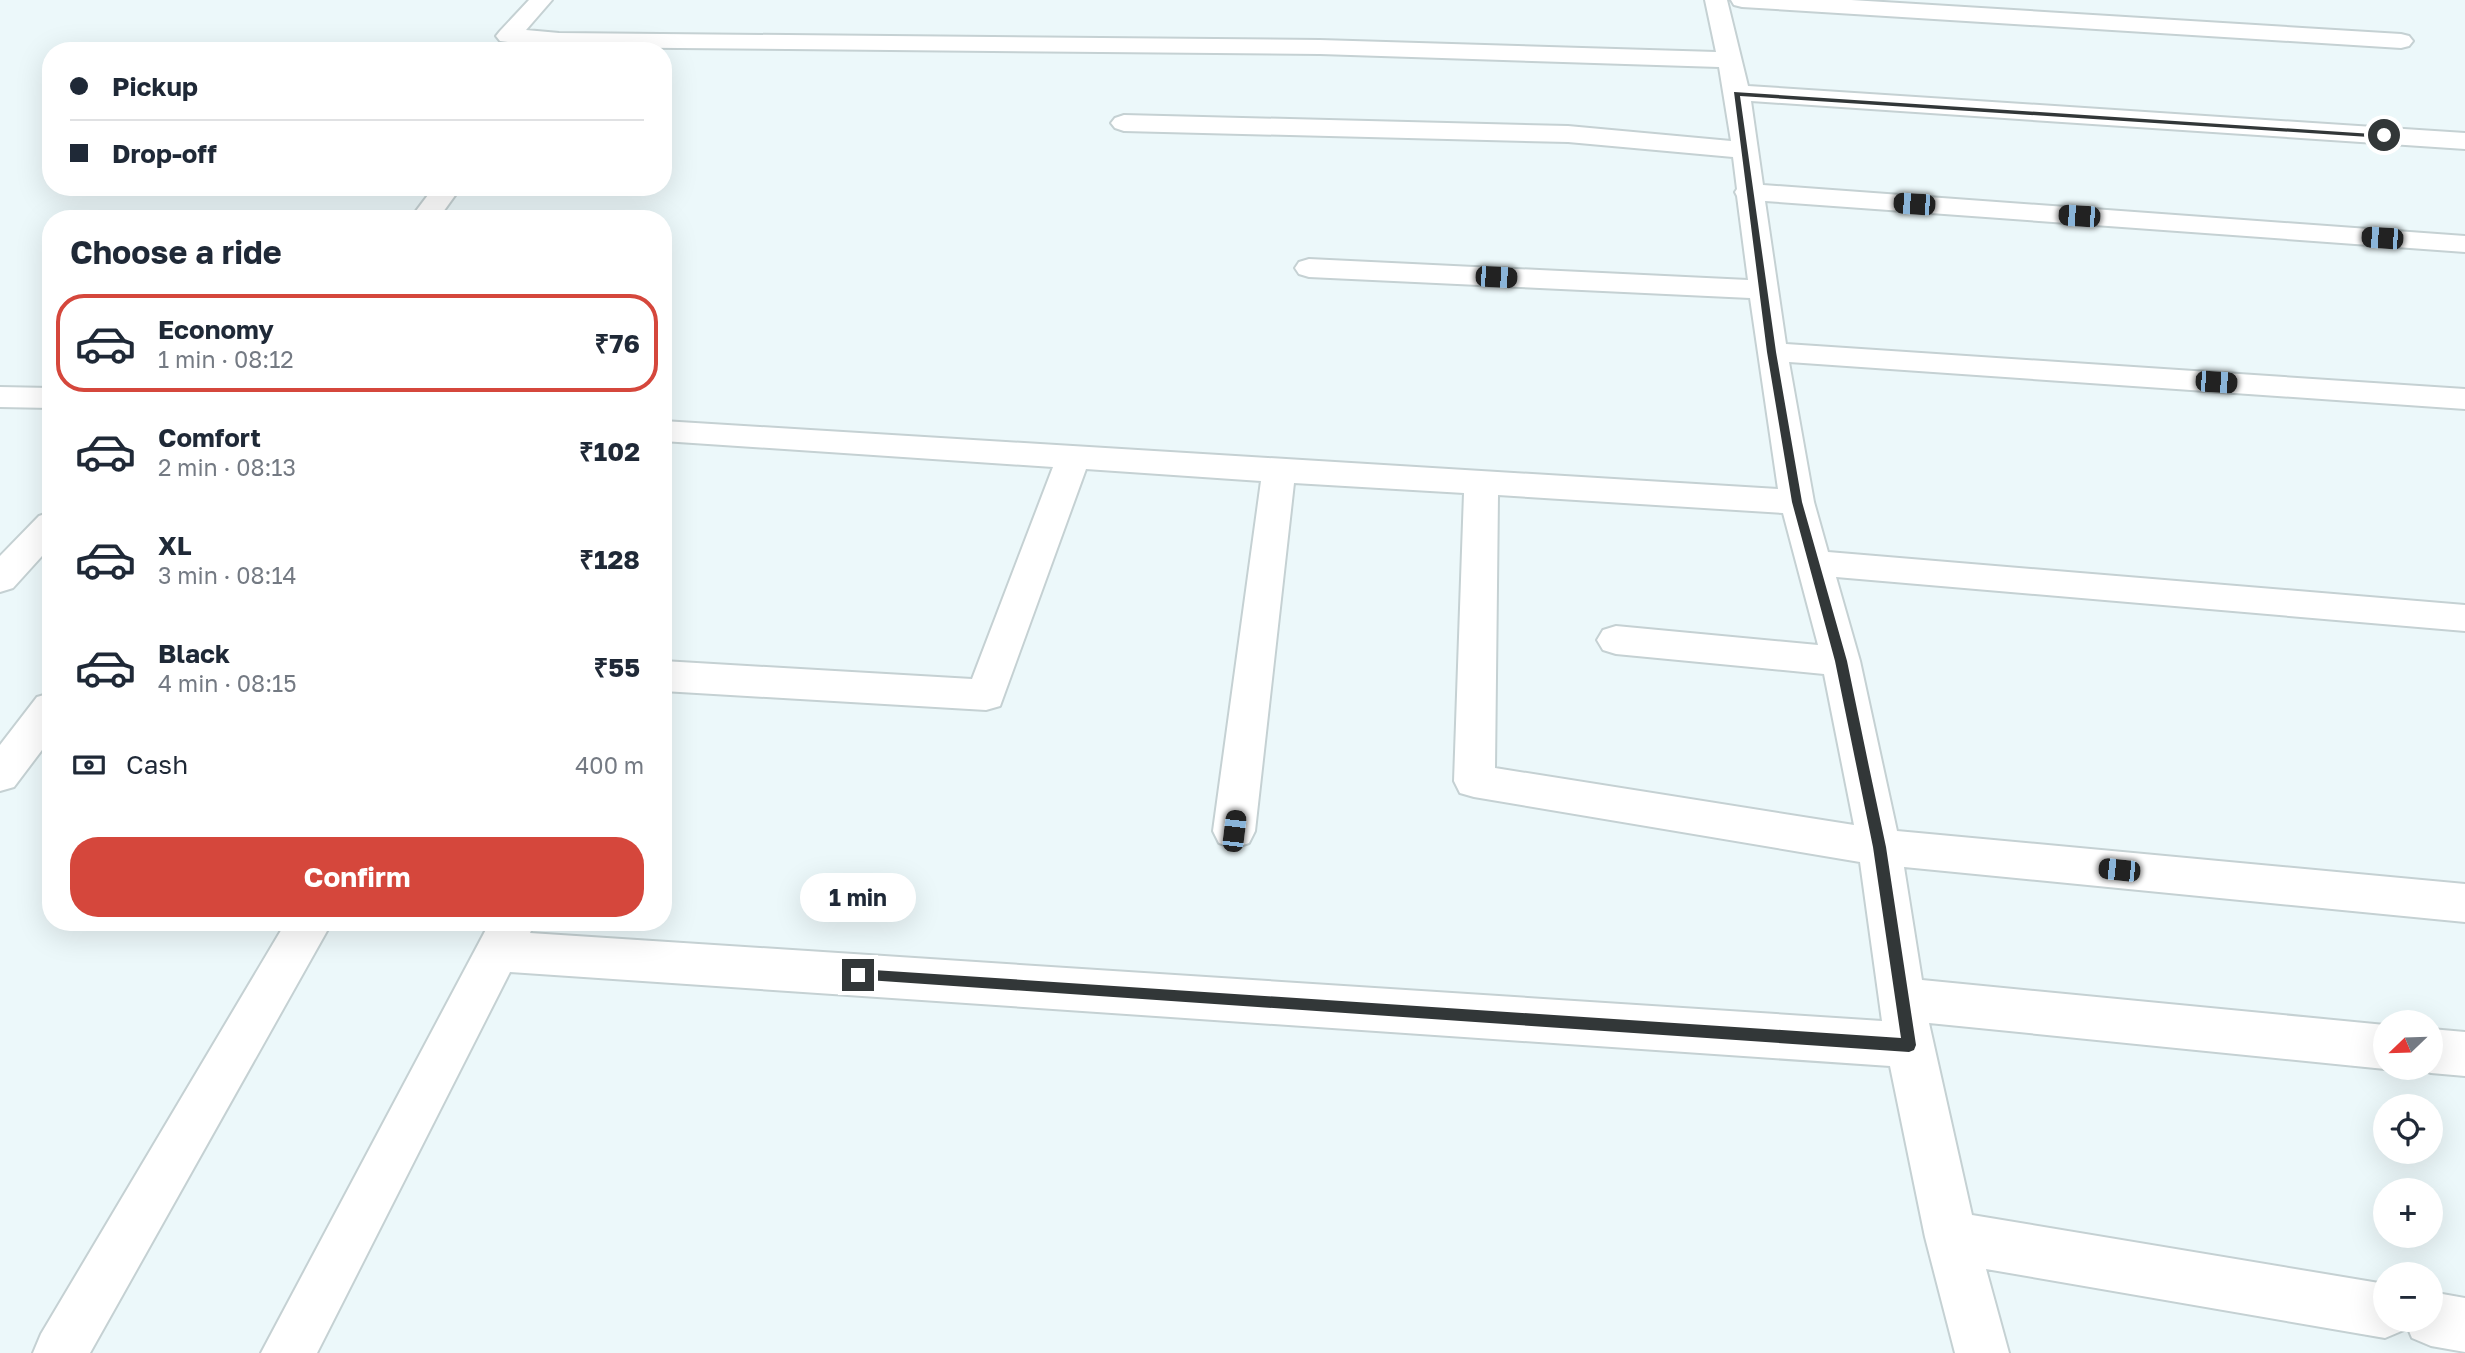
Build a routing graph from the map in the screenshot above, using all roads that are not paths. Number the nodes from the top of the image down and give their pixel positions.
1 (541, 0) edge
2 (1716, 0) edge
3 (1742, 0) edge
4 (1858, 4) edge
5 (2401, 41) dead end
6 (539, 42) edge
7 (672, 45) edge
8 (1733, 76) junction
9 (1124, 123) dead end
10 (2465, 141) edge
11 (1744, 150) junction
12 (1748, 192) junction
13 (2465, 244) edge
14 (1309, 268) dead end
15 (1763, 290) junction
16 (1772, 352) junction
17 (0, 397) edge
18 (42, 398) edge
19 (2465, 399) edge
20 (672, 432) edge
21 (1074, 457) junction
22 (1279, 471) junction
23 (1481, 483) junction
24 (1797, 502) junction
25 (42, 534) edge
26 (1814, 563) junction
27 (0, 579) edge
28 (2465, 618) edge
29 (1616, 640) dead end
30 (1841, 661) junction
31 (672, 677) edge
32 (42, 720) edge
33 (0, 775) edge
34 (1234, 831) dead end
35 (1880, 847) junction
36 (2465, 903) edge
37 (305, 931) edge
38 (506, 937) edge
39 (1903, 999) junction
40 (1909, 1045) junction
41 (2373, 1045) edge
42 (2443, 1052) edge
43 (2465, 1054) edge
44 (1951, 1237) junction
45 (2373, 1309) edge
46 (2443, 1321) edge
47 (2465, 1325) edge
48 (60, 1353) edge
49 (288, 1353) edge
50 (1982, 1353) edge

1 - 6 street
2 - 8 street
3 - 4 street
4 - 5 street
7 - 8 street
8 - 10 street
8 - 11 street
9 - 11 street
11 - 12 street
12 - 13 street
12 - 15 street
14 - 15 street
15 - 16 street
16 - 19 street
16 - 24 street
17 - 18 street
20 - 21 street
21 - 22 street
21 - 31 street
22 - 23 street
22 - 34 street
23 - 24 street
23 - 35 street
24 - 26 street
25 - 27 street
26 - 28 street
26 - 30 street
29 - 30 street
30 - 35 street
32 - 33 street
35 - 36 street
35 - 39 street
37 - 48 street
38 - 40 street
38 - 49 street
39 - 40 street
39 - 41 street
40 - 44 street
42 - 43 street
44 - 45 street
44 - 50 street
46 - 47 street

